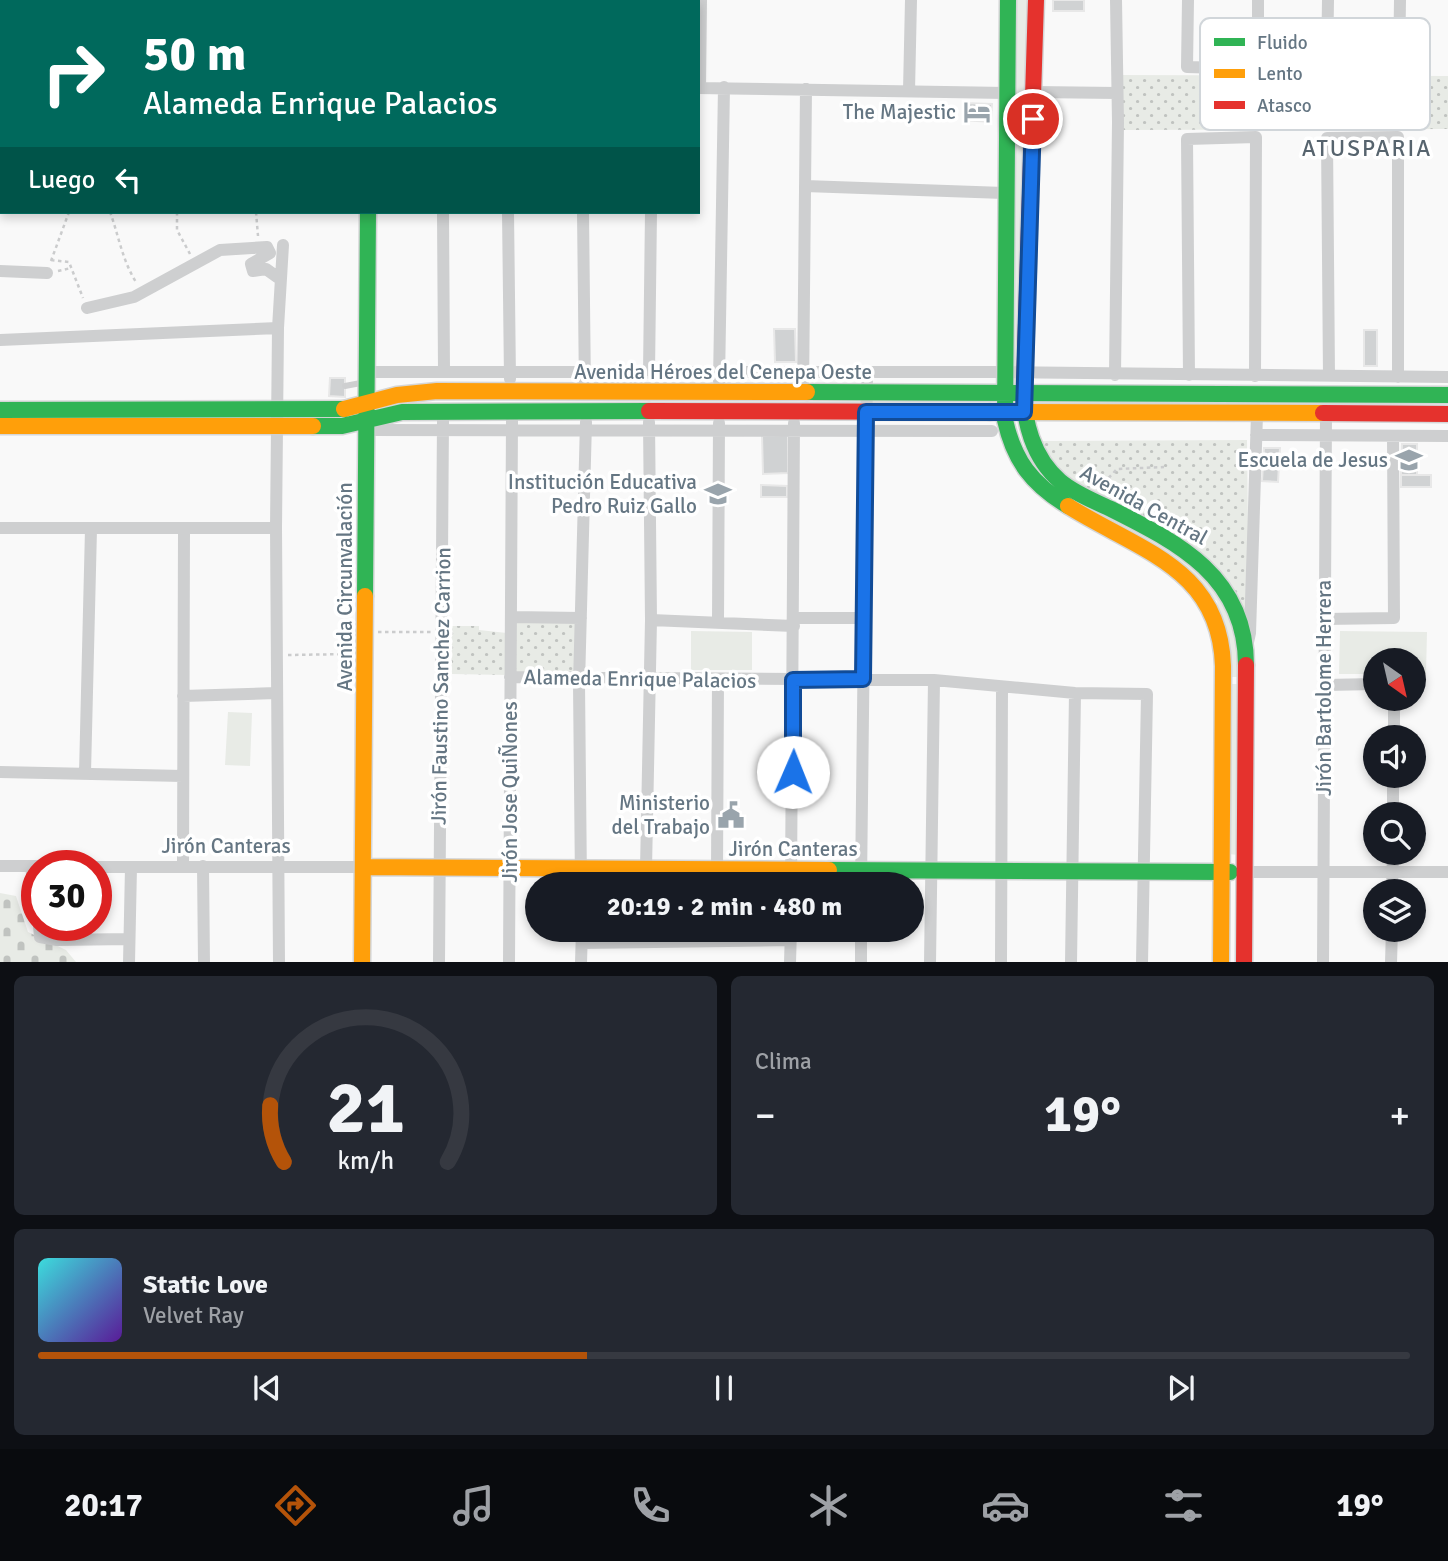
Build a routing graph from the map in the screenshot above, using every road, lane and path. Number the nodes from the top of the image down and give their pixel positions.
1 (701, 0) edge
2 (911, 0) edge
3 (1008, 0) edge
4 (1036, 0) edge
5 (1116, 0) edge
6 (1188, 0) edge
7 (1258, 0) edge
8 (1328, 0) edge
9 (1400, 0) edge
10 (1258, 18) edge
11 (1328, 18) edge
12 (1400, 18) edge
13 (700, 44) edge
14 (1200, 67) edge
15 (724, 87) junction
16 (700, 88) edge
17 (806, 89) junction
18 (909, 91) junction
19 (1034, 92) junction
20 (1006, 93) junction
21 (1117, 93) junction
22 (805, 186) junction
23 (1004, 192) junction
24 (68, 214) edge
25 (111, 214) edge
26 (177, 214) edge
27 (256, 214) edge
28 (368, 214) edge
29 (443, 214) edge
30 (508, 214) edge
31 (583, 214) edge
32 (651, 214) edge
33 (283, 245) dead end
34 (258, 247) junction
35 (51, 260) junction
36 (197, 265) junction
37 (0, 271) edge
38 (47, 273) joint
39 (280, 279) junction
40 (142, 292) junction
41 (87, 308) joint
42 (278, 328) junction
43 (0, 340) edge
44 (585, 371) junction
45 (444, 372) junction
46 (510, 372) junction
47 (803, 372) junction
48 (867, 372) junction
49 (1003, 372) junction
50 (649, 373) junction
51 (720, 374) junction
52 (1025, 374) junction
53 (1115, 375) junction
54 (1189, 375) junction
55 (1255, 376) junction
56 (1329, 376) junction
57 (368, 377) junction
58 (1398, 377) junction
59 (1448, 377) edge
60 (345, 386) dead end
61 (510, 392) junction
62 (585, 392) junction
63 (719, 392) junction
64 (803, 393) junction
65 (866, 393) junction
66 (1003, 393) junction
67 (1024, 393) junction
68 (1448, 395) edge
69 (0, 410) edge
70 (278, 410) junction
71 (442, 410) junction
72 (513, 411) junction
73 (586, 412) junction
74 (649, 412) junction
75 (719, 412) junction
76 (794, 412) junction
77 (866, 412) junction
78 (1003, 412) junction
79 (1024, 412) junction
80 (1257, 414) junction
81 (1326, 414) junction
82 (1448, 414) edge
83 (367, 417) junction
84 (0, 426) edge
85 (278, 427) junction
86 (443, 428) junction
87 (512, 428) junction
88 (585, 429) junction
89 (649, 430) junction
90 (719, 430) junction
91 (794, 430) junction
92 (865, 431) junction
93 (992, 431) dead end
94 (1256, 435) junction
95 (1326, 435) junction
96 (1393, 436) junction
97 (1448, 436) edge
98 (1164, 467) dead end
99 (1090, 500) junction
100 (0, 528) edge
101 (276, 528) junction
102 (91, 529) junction
103 (184, 530) junction
104 (511, 617) junction
105 (581, 618) junction
106 (864, 618) junction
107 (1324, 619) junction
108 (650, 620) junction
109 (718, 622) junction
110 (794, 622) junction
111 (365, 632) junction
112 (441, 632) junction
113 (365, 654) junction
114 (1246, 654) junction
115 (276, 655) junction
116 (510, 677) junction
117 (579, 677) junction
118 (648, 679) junction
119 (863, 679) junction
120 (718, 680) junction
121 (793, 680) junction
122 (934, 680) junction
123 (1363, 684) edge
124 (1325, 685) junction
125 (1002, 687) junction
126 (1075, 692) junction
127 (276, 693) junction
128 (183, 696) junction
129 (0, 772) edge
130 (86, 773) junction
131 (183, 776) junction
132 (1393, 865) edge
133 (0, 866) edge
134 (21, 866) edge
135 (183, 866) junction
136 (203, 866) junction
137 (112, 867) edge
138 (131, 867) junction
139 (277, 867) junction
140 (363, 867) junction
141 (439, 869) junction
142 (646, 869) junction
143 (510, 870) junction
144 (718, 870) junction
145 (930, 870) junction
146 (1001, 870) junction
147 (530, 872) edge
148 (581, 872) edge
149 (622, 872) edge
150 (739, 872) edge
151 (791, 872) edge
152 (861, 872) edge
153 (910, 872) edge
154 (1071, 872) junction
155 (1143, 872) junction
156 (1221, 872) junction
157 (1244, 872) junction
158 (1323, 872) junction
159 (1393, 872) junction
160 (1448, 872) edge
161 (1393, 879) edge
162 (112, 939) edge
163 (129, 939) junction
164 (608, 942) edge
165 (791, 942) edge
166 (861, 942) edge
167 (1392, 942) edge
168 (582, 943) joint
169 (129, 962) edge
170 (204, 962) edge
171 (279, 962) edge
172 (362, 962) edge
173 (439, 962) edge
174 (509, 962) edge
175 (581, 962) edge
176 (790, 962) edge
177 (861, 962) edge
178 (930, 962) edge
179 (1001, 962) edge
180 (1071, 962) edge
181 (1142, 962) edge
182 (1221, 962) edge
183 (1244, 962) edge
184 (1323, 962) edge
185 (1391, 962) edge

1 - 13 street
2 - 18 street
3 - 20 main road, Avenida Central
4 - 19 main road, Avenida Central
5 - 21 street
6 - 14 street
7 - 10 street
8 - 11 street
9 - 12 street
15 - 16 street
15 - 17 street
15 - 51 street
17 - 18 street
17 - 22 street
18 - 20 street
19 - 21 street
19 - 52 main road, Avenida Central
20 - 23 main road, Avenida Central
21 - 53 street
22 - 23 street
22 - 47 street
23 - 49 main road, Avenida Central
24 - 35 path
25 - 40 path
26 - 36 path
27 - 34 path
28 - 57 main road, Avenida Circunvalación
29 - 45 street
30 - 46 street
31 - 44 street
32 - 50 street
33 - 39 street
34 - 36 street
34 - 39 street
35 - 38 path
35 - 41 path
36 - 40 street
37 - 38 street
39 - 42 street
40 - 41 street
42 - 43 street
42 - 70 street
44 - 46 street
44 - 50 street
44 - 62 street
45 - 46 street
45 - 57 street
46 - 61 street
47 - 48 street
47 - 51 street
47 - 64 street
48 - 49 street
48 - 65 street
49 - 52 street
49 - 66 main road, Avenida Central
50 - 51 street
51 - 63 street
52 - 53 street
52 - 67 main road, Avenida Central
53 - 54 street
54 - 55 street
54 - 55 street
55 - 56 street
56 - 58 street
56 - 58 street
57 - 60 lane
57 - 83 main road, Avenida Circunvalación
58 - 59 street
61 - 62 main road, Avenida Héroes del Cenepa Oeste
61 - 83 main road, Avenida Héroes del Cenepa Oeste
62 - 63 main road, Avenida Héroes del Cenepa Oeste
63 - 64 main road, Avenida Héroes del Cenepa Oeste
64 - 65 main road, Avenida Héroes del Cenepa Oeste
65 - 66 main road, Avenida Héroes del Cenepa Oeste
65 - 77 street
66 - 67 main road, Avenida Héroes del Cenepa Oeste
66 - 78 main road, Avenida Central
67 - 68 main road, Avenida Héroes del Cenepa Oeste
67 - 79 main road, Avenida Central
69 - 70 main road, Avenida Héroes del Cenepa Oeste
70 - 83 main road, Avenida Héroes del Cenepa Oeste
70 - 85 street
71 - 72 main road, Avenida Héroes del Cenepa Oeste
71 - 83 main road, Avenida Héroes del Cenepa Oeste
71 - 86 street, Jirón Faustino Sanchez Carrion
72 - 73 main road, Avenida Héroes del Cenepa Oeste
72 - 87 street, Jirón Jose QuiÑones
73 - 74 main road, Avenida Héroes del Cenepa Oeste
73 - 88 street
74 - 75 main road, Avenida Héroes del Cenepa Oeste
74 - 89 street
75 - 76 main road, Avenida Héroes del Cenepa Oeste
75 - 90 street
76 - 77 main road, Avenida Héroes del Cenepa Oeste
76 - 91 street
77 - 78 main road, Avenida Héroes del Cenepa Oeste
77 - 92 street
78 - 79 main road, Avenida Héroes del Cenepa Oeste
78 - 156 main road, Avenida Central
79 - 80 main road, Avenida Héroes del Cenepa Oeste
79 - 99 main road, Avenida Central
80 - 81 main road, Avenida Héroes del Cenepa Oeste
80 - 94 street
81 - 82 main road, Avenida Héroes del Cenepa Oeste
81 - 95 street, Jirón Bartolome Herrera
83 - 85 main road, Avenida Héroes del Cenepa Oeste
83 - 86 street
83 - 111 main road, Avenida Circunvalación
84 - 85 main road, Avenida Héroes del Cenepa Oeste
85 - 101 street
86 - 87 street
86 - 112 street, Jirón Faustino Sanchez Carrion
87 - 88 street
87 - 104 street, Jirón Jose QuiÑones
88 - 89 street
88 - 105 street
89 - 90 street
89 - 108 street
90 - 91 street
90 - 109 street
91 - 92 street
91 - 110 street
92 - 93 street
92 - 106 street
94 - 95 street
94 - 114 street
95 - 96 street
95 - 107 street, Jirón Bartolome Herrera
96 - 97 street
96 - 107 street
98 - 99 path
99 - 114 main road, Avenida Central
100 - 102 street
101 - 103 street
101 - 115 street
102 - 103 street
102 - 130 street
103 - 128 street
104 - 105 street
104 - 116 street, Jirón Jose QuiÑones
105 - 117 street
106 - 110 street
106 - 119 street
107 - 124 street, Jirón Bartolome Herrera
108 - 109 street
108 - 118 street
109 - 110 street
110 - 121 street
111 - 112 path
111 - 113 main road, Avenida Circunvalación
112 - 141 street, Jirón Faustino Sanchez Carrion
113 - 115 path
113 - 140 main road, Avenida Circunvalación
114 - 157 main road, Avenida Central
115 - 127 street
116 - 117 street, Alameda Enrique Palacios
116 - 143 street, Jirón Jose QuiÑones
117 - 118 street, Alameda Enrique Palacios
117 - 148 street
118 - 120 street, Alameda Enrique Palacios
118 - 142 street
119 - 121 street, Alameda Enrique Palacios
119 - 122 street, Alameda Enrique Palacios
119 - 152 street
120 - 121 street, Alameda Enrique Palacios
120 - 144 street
121 - 151 street
122 - 125 street, Alameda Enrique Palacios
122 - 145 street
123 - 124 street
124 - 158 street, Jirón Bartolome Herrera
125 - 126 street, Alameda Enrique Palacios
125 - 146 street
126 - 154 street
126 - 155 street, Alameda Enrique Palacios
127 - 128 street
127 - 139 street
128 - 131 street
129 - 130 street
130 - 131 street
131 - 135 street
132 - 159 street
133 - 134 street
135 - 136 street, Jirón Canteras
135 - 138 street, Jirón Canteras
136 - 139 street, Jirón Canteras
136 - 170 street
137 - 138 street, Jirón Canteras
138 - 163 street
139 - 140 street, Jirón Canteras
139 - 171 street
140 - 141 main road, Jirón Canteras
140 - 172 main road, Avenida Circunvalación
141 - 143 main road, Jirón Canteras
141 - 173 street, Jirón Faustino Sanchez Carrion
142 - 144 main road, Jirón Canteras
142 - 149 main road, Jirón Canteras
143 - 147 main road, Jirón Canteras
143 - 174 street, Jirón Jose QuiÑones
144 - 150 main road, Jirón Canteras
145 - 146 main road, Jirón Canteras
145 - 153 main road, Jirón Canteras
145 - 178 street
146 - 154 main road, Jirón Canteras
146 - 179 street
154 - 155 main road, Jirón Canteras
154 - 180 street
155 - 156 main road, Jirón Canteras
155 - 181 street
156 - 157 main road, Jirón Canteras
156 - 182 main road, Avenida Central
157 - 158 street, Jirón Canteras
157 - 183 main road, Avenida Central
158 - 159 street, Jirón Canteras
158 - 184 street, Jirón Bartolome Herrera
159 - 160 street, Jirón Canteras
159 - 161 street
162 - 163 street
163 - 169 street
164 - 168 street
165 - 176 street
166 - 177 street
167 - 185 street
168 - 175 street

